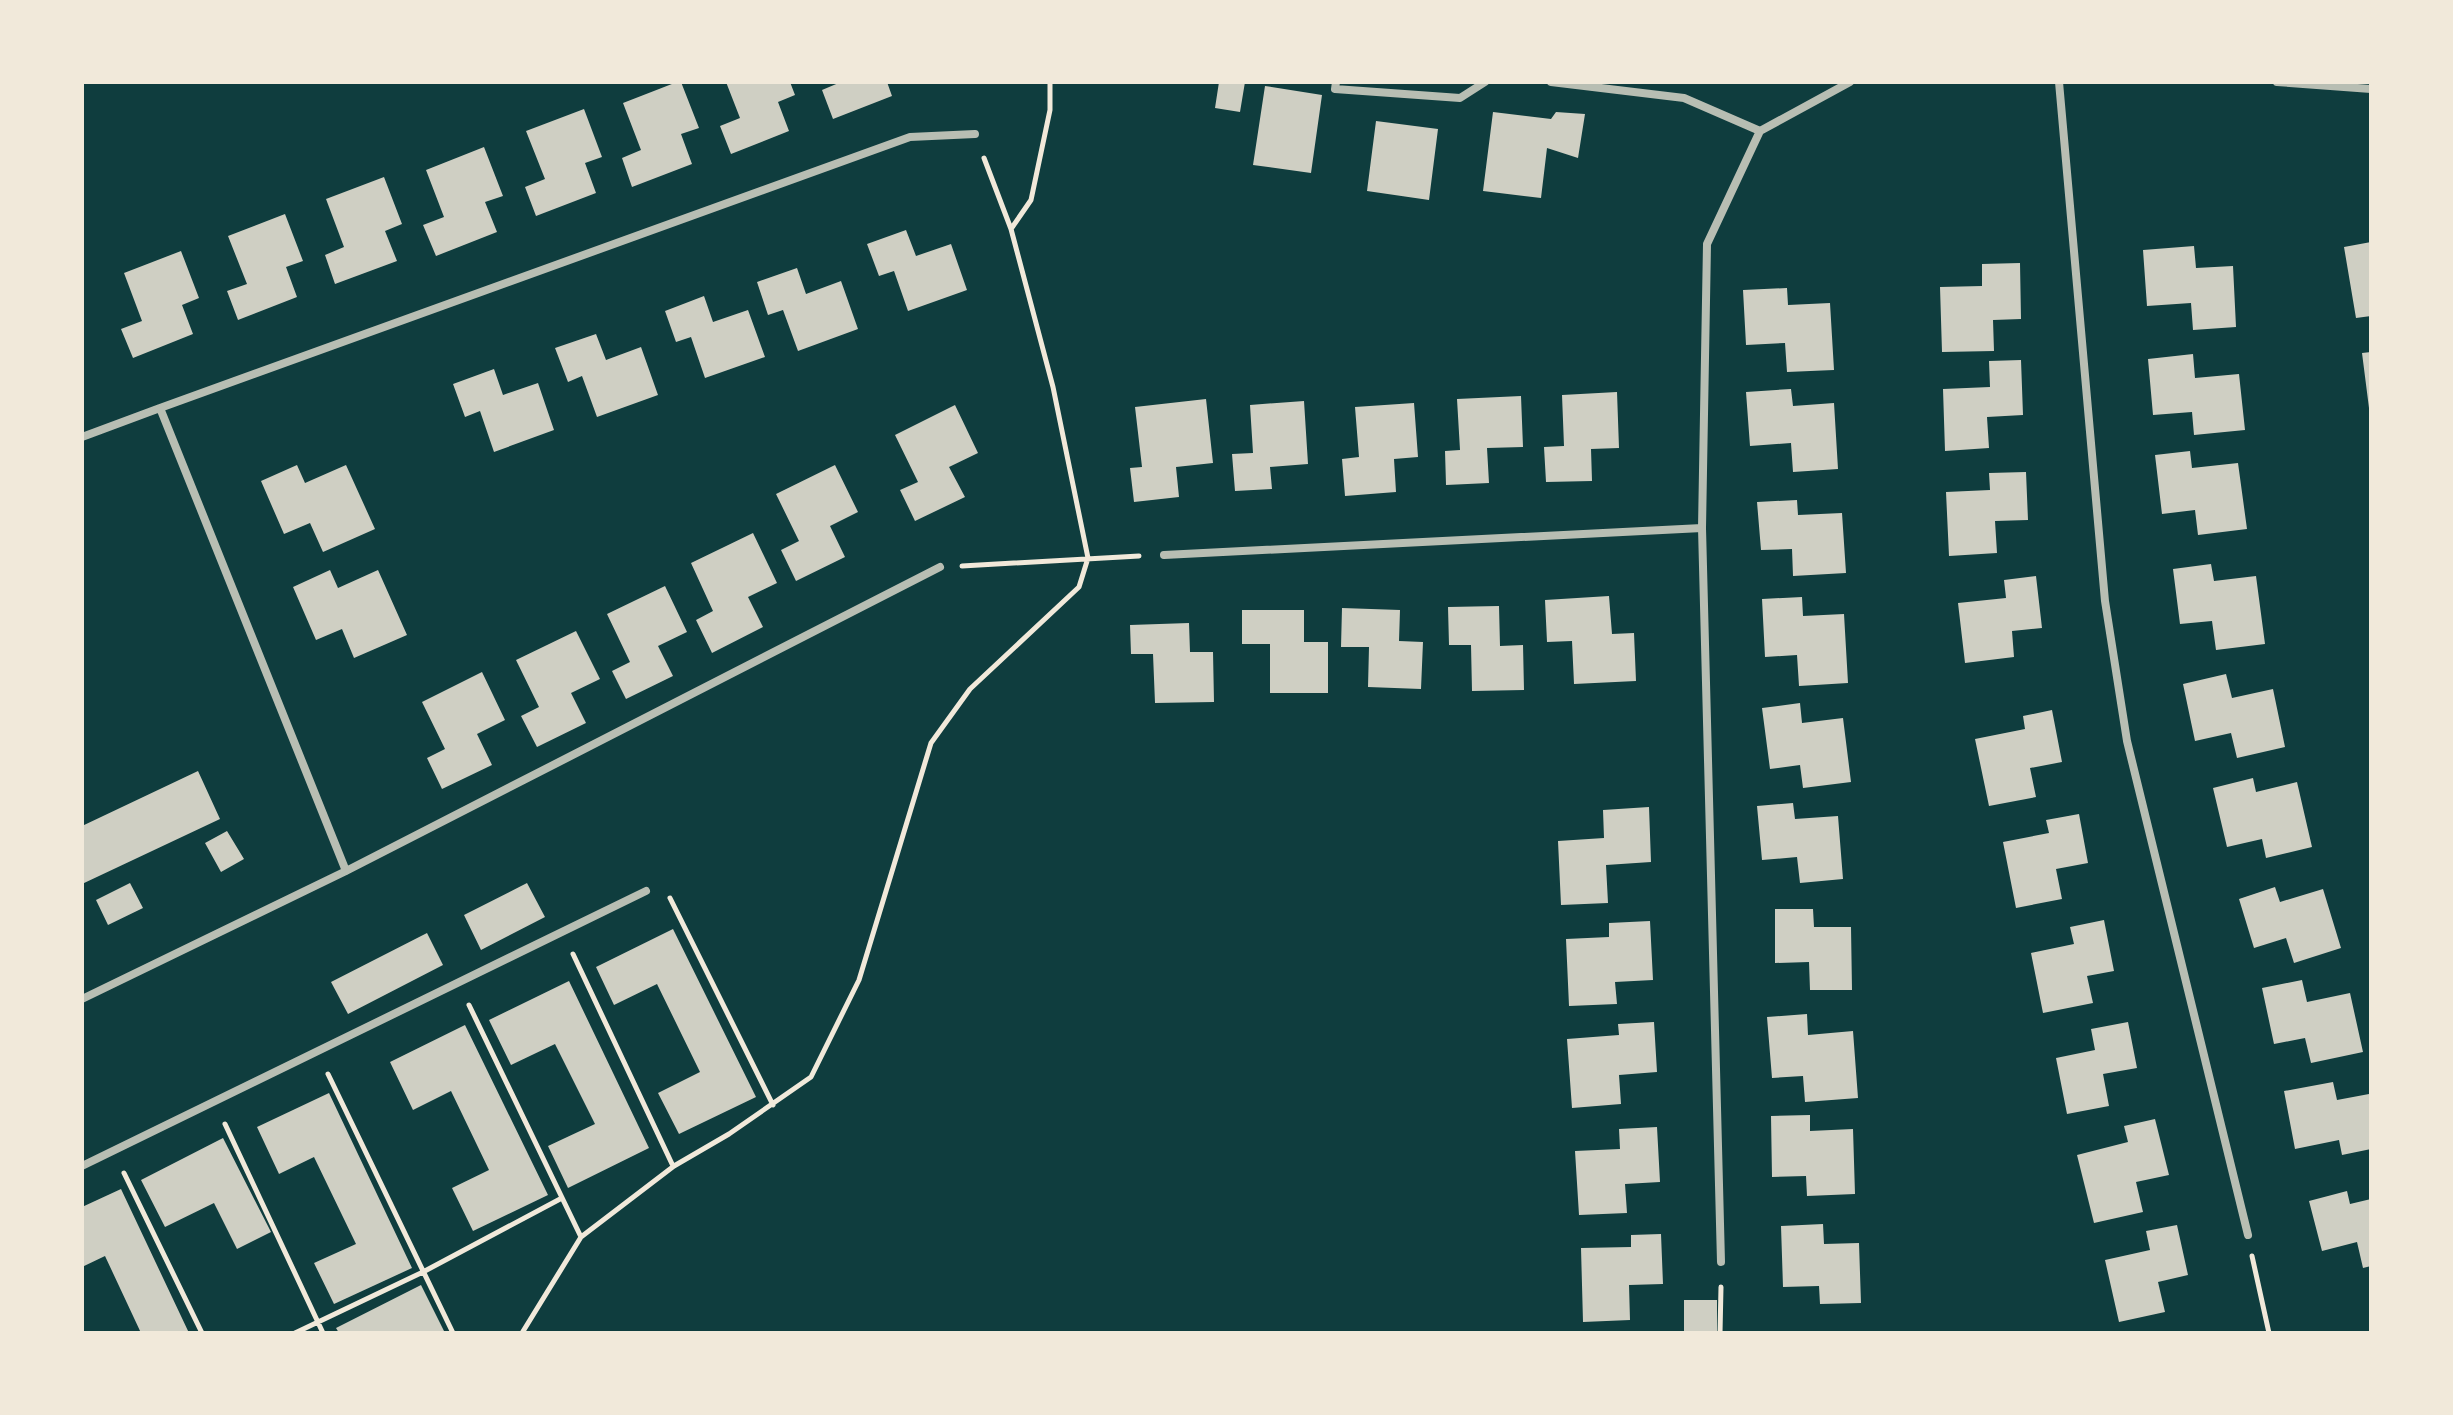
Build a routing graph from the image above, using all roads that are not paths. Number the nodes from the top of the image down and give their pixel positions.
1 (1336, 82) edge
2 (1485, 82) edge
3 (1551, 82) edge
4 (1850, 82) edge
5 (2059, 82) edge
6 (2277, 82) edge
7 (2371, 89) edge
8 (1760, 131) junction
9 (975, 134) road end
10 (160, 408) junction
11 (82, 437) edge
12 (1702, 528) junction
13 (1164, 555) road end
14 (940, 567) road end
15 (346, 871) junction
16 (646, 891) road end
17 (82, 999) edge
18 (82, 1166) edge
19 (2248, 1235) road end
20 (1721, 1262) road end

1 - 2 street
3 - 8 street
4 - 8 street
5 - 19 street
6 - 7 street
8 - 12 street
9 - 10 street
10 - 11 street
10 - 15 street
12 - 13 street
12 - 20 street
14 - 15 street
15 - 17 street
16 - 18 street

